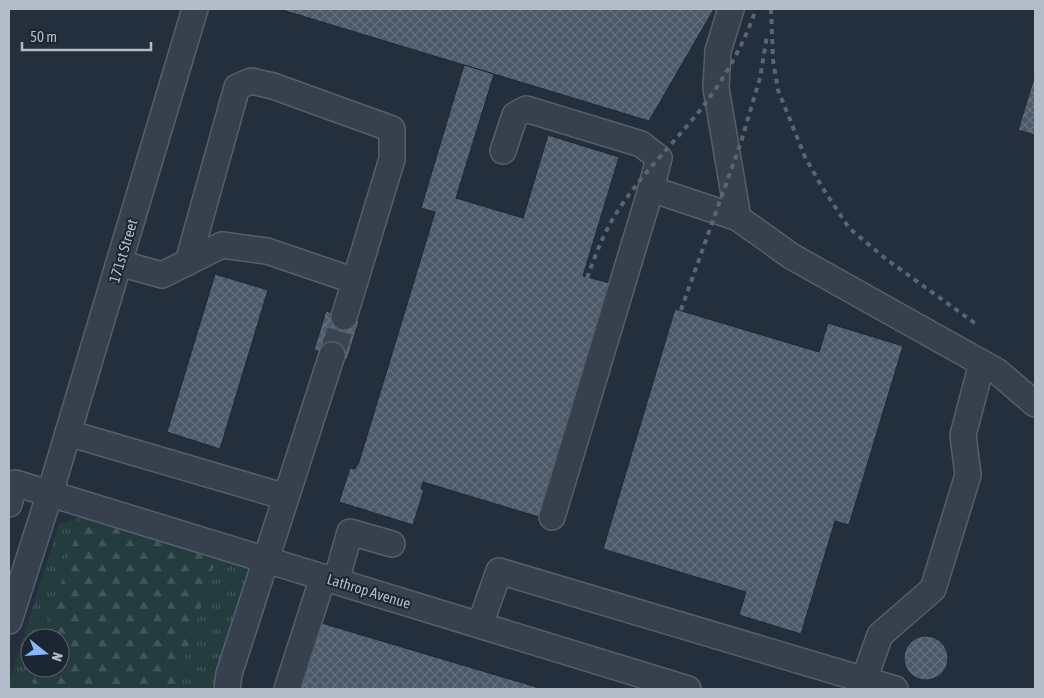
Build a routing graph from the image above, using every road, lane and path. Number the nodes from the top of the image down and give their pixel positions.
1 (195, 9) edge
2 (731, 9) edge
3 (503, 150) dead end
4 (651, 189) junction
5 (738, 218) junction
6 (188, 262) junction
7 (119, 263) junction
8 (355, 281) junction
9 (344, 317) tunnel mouth
10 (332, 355) tunnel mouth
11 (982, 363) junction
12 (1035, 404) edge
13 (68, 433) junction
14 (50, 493) junction
15 (286, 496) junction
16 (9, 504) edge
17 (552, 517) dead end
18 (392, 544) dead end
19 (266, 559) junction
20 (330, 579) junction
21 (9, 621) edge
22 (480, 625) junction
23 (864, 680) junction
24 (227, 689) edge
25 (287, 689) edge
26 (688, 689) edge
27 (895, 689) edge

1 - 7 street, 171st Street
2 - 5 street
3 - 4 street
4 - 5 street
4 - 17 street
5 - 11 street
6 - 7 street
6 - 8 street
6 - 8 street
7 - 13 street, 171st Street
8 - 9 street
10 - 15 street
11 - 12 street
11 - 23 street
13 - 14 street, 171st Street
13 - 15 street
14 - 16 street, Lathrop Avenue
14 - 19 street, Lathrop Avenue
14 - 21 street, 171st Street
15 - 19 street
18 - 20 street
19 - 20 street, Lathrop Avenue
19 - 24 street
20 - 22 street, Lathrop Avenue
20 - 25 street
22 - 23 street
22 - 26 street, Lathrop Avenue
23 - 27 street

